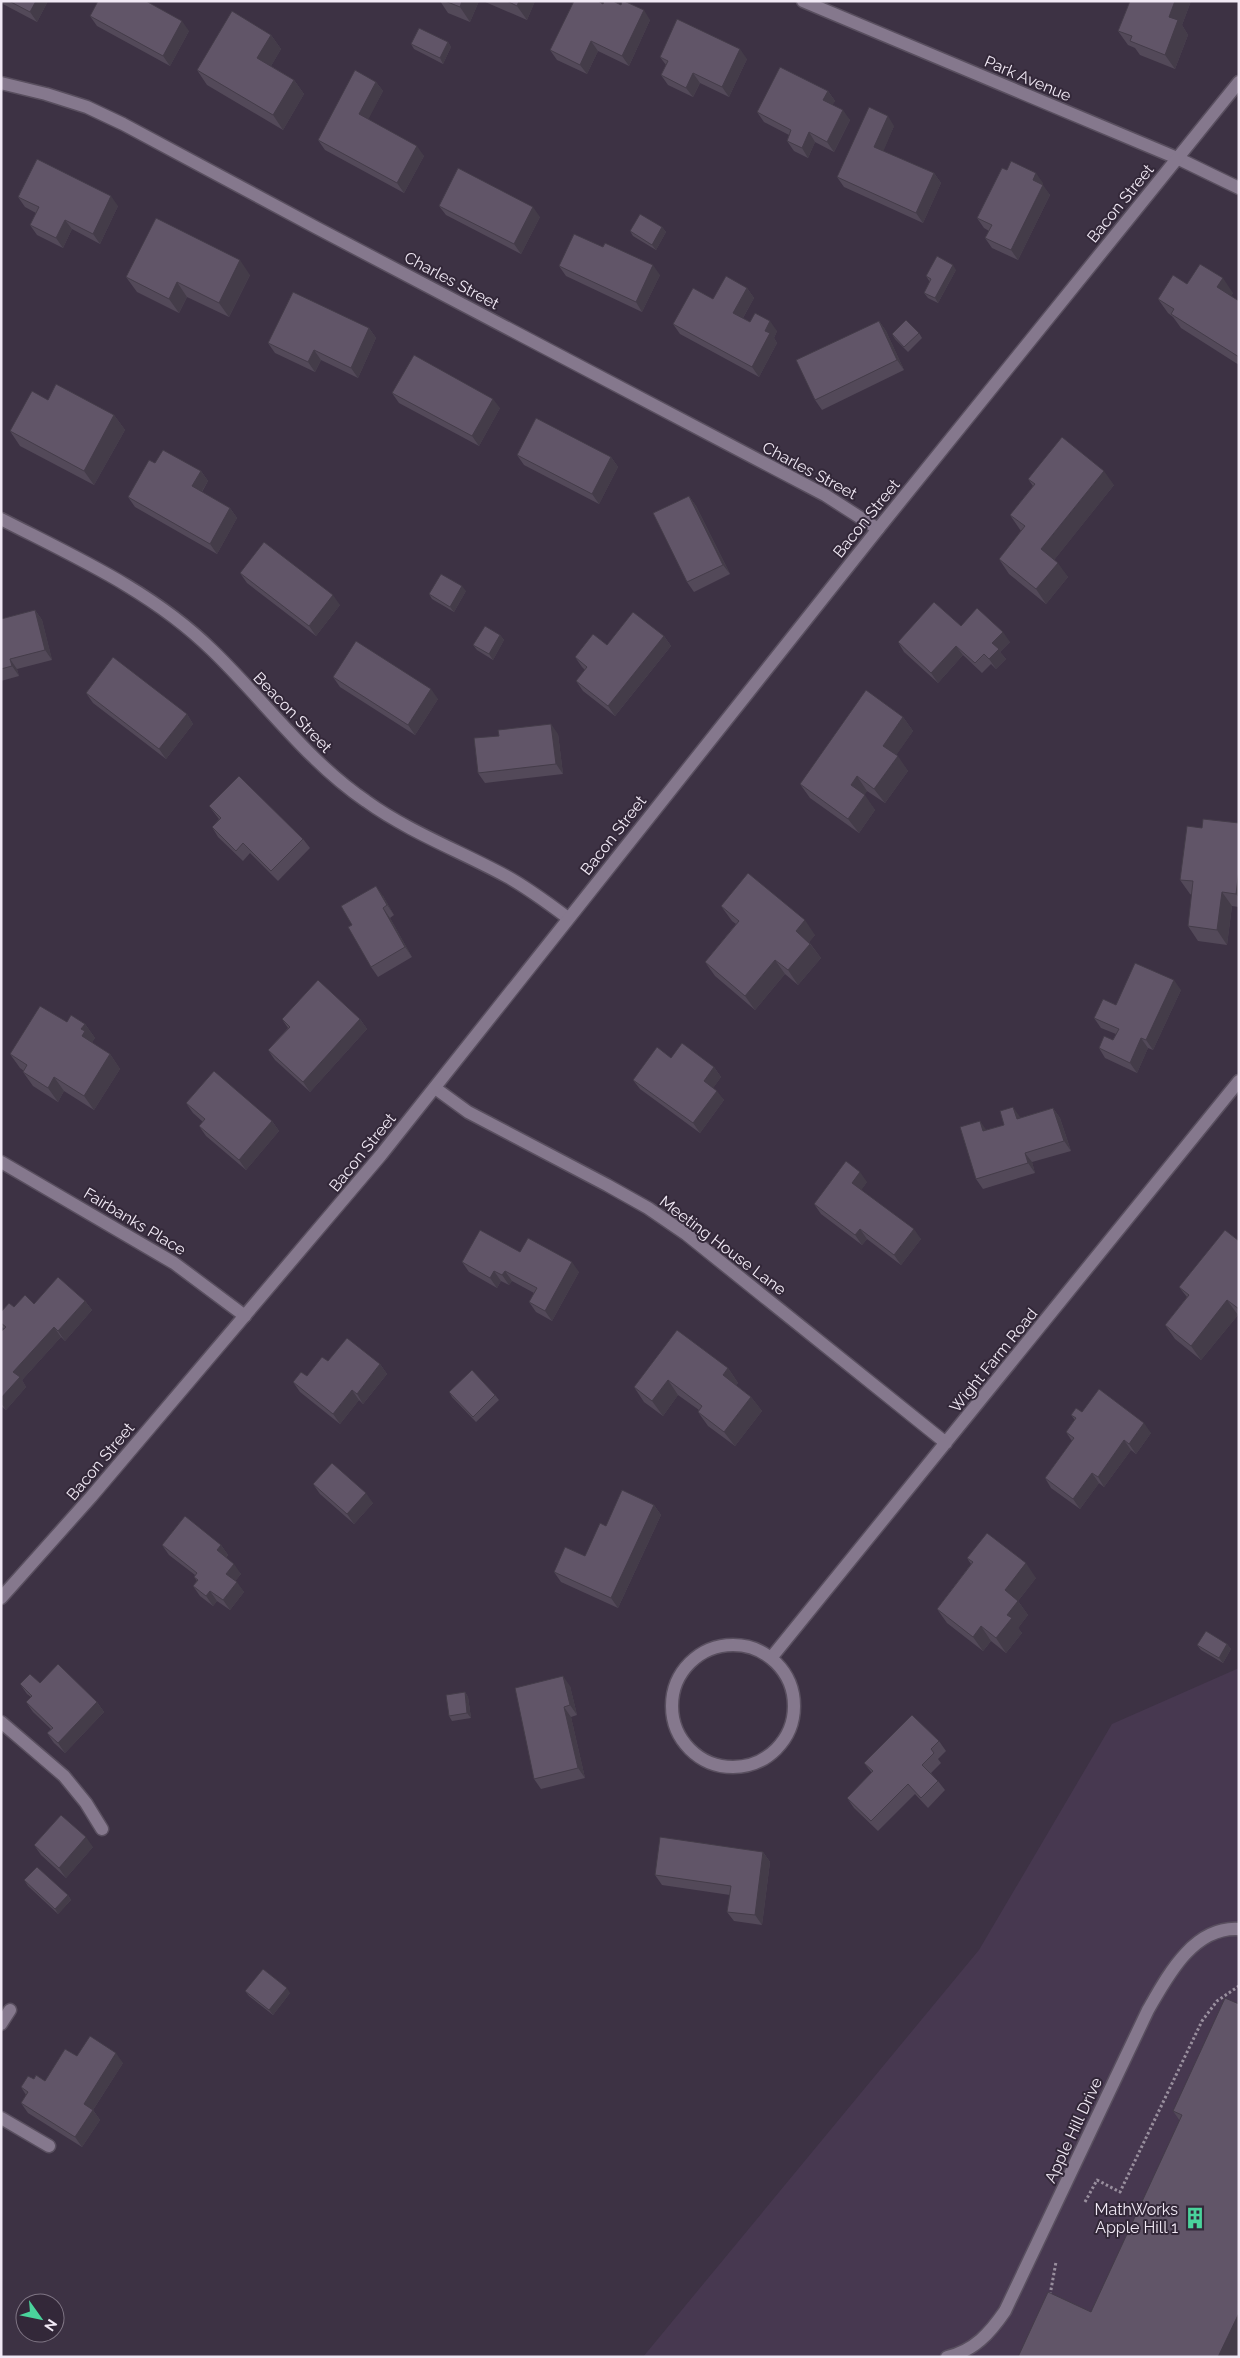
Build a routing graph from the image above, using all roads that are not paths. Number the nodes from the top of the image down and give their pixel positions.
1 (803, 1) edge
2 (1239, 82) edge
3 (1, 83) edge
4 (1177, 158) junction
5 (1239, 188) edge
6 (1, 519) edge
7 (878, 529) junction
8 (568, 918) junction
9 (1239, 1081) edge
10 (434, 1088) junction
11 (1, 1162) edge
12 (245, 1316) junction
13 (946, 1443) junction
14 (1, 1598) edge
15 (771, 1658) junction
16 (1, 1722) edge
17 (102, 1829) dead end
18 (1239, 1929) edge
19 (10, 2010) dead end
20 (1, 2024) edge
21 (1, 2118) edge
22 (49, 2146) dead end
23 (954, 2356) edge

1 - 4 street, Park Avenue
2 - 4 street, Bacon Street
3 - 7 street, Charles Street
4 - 5 street, Park Avenue
4 - 7 street, Bacon Street
6 - 8 street, Beacon Street
7 - 8 street, Bacon Street
8 - 10 street, Bacon Street
9 - 13 street, Wight Farm Road
10 - 12 street, Bacon Street
10 - 13 street, Meeting House Lane
11 - 12 street, Fairbanks Place
12 - 14 street, Bacon Street
13 - 15 street, Wight Farm Road
15 - 15 street
16 - 17 street
18 - 23 street, Apple Hill Drive
19 - 20 street
21 - 22 street

